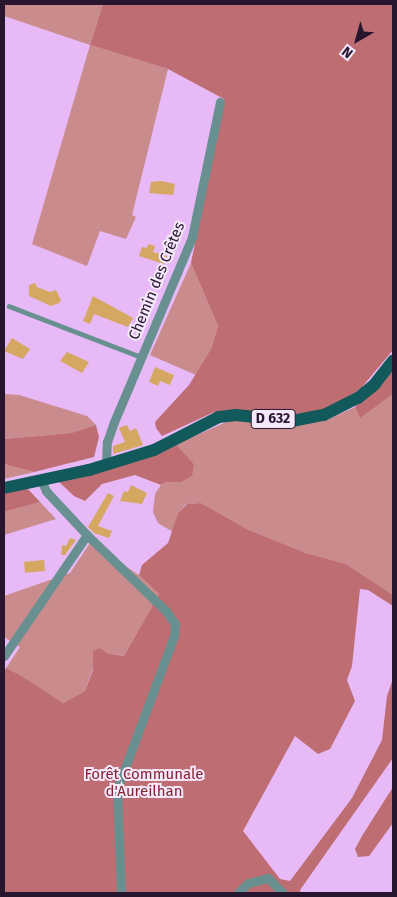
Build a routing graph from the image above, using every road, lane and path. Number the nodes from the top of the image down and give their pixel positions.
1 (220, 102) dead end
2 (9, 306) dead end
3 (141, 357) junction
4 (393, 361) edge
5 (106, 465) junction
6 (42, 480) junction
7 (4, 488) edge
8 (86, 535) junction
9 (4, 656) edge
10 (121, 893) edge
11 (238, 893) edge
12 (283, 893) edge

1 - 3 street, Chemin des Crêtes
2 - 3 lane
3 - 5 street, Chemin des Crêtes
4 - 5 main road, D 632
5 - 6 main road, D 632
6 - 7 main road, D 632
6 - 8 street
8 - 9 street
8 - 10 street
11 - 12 street

